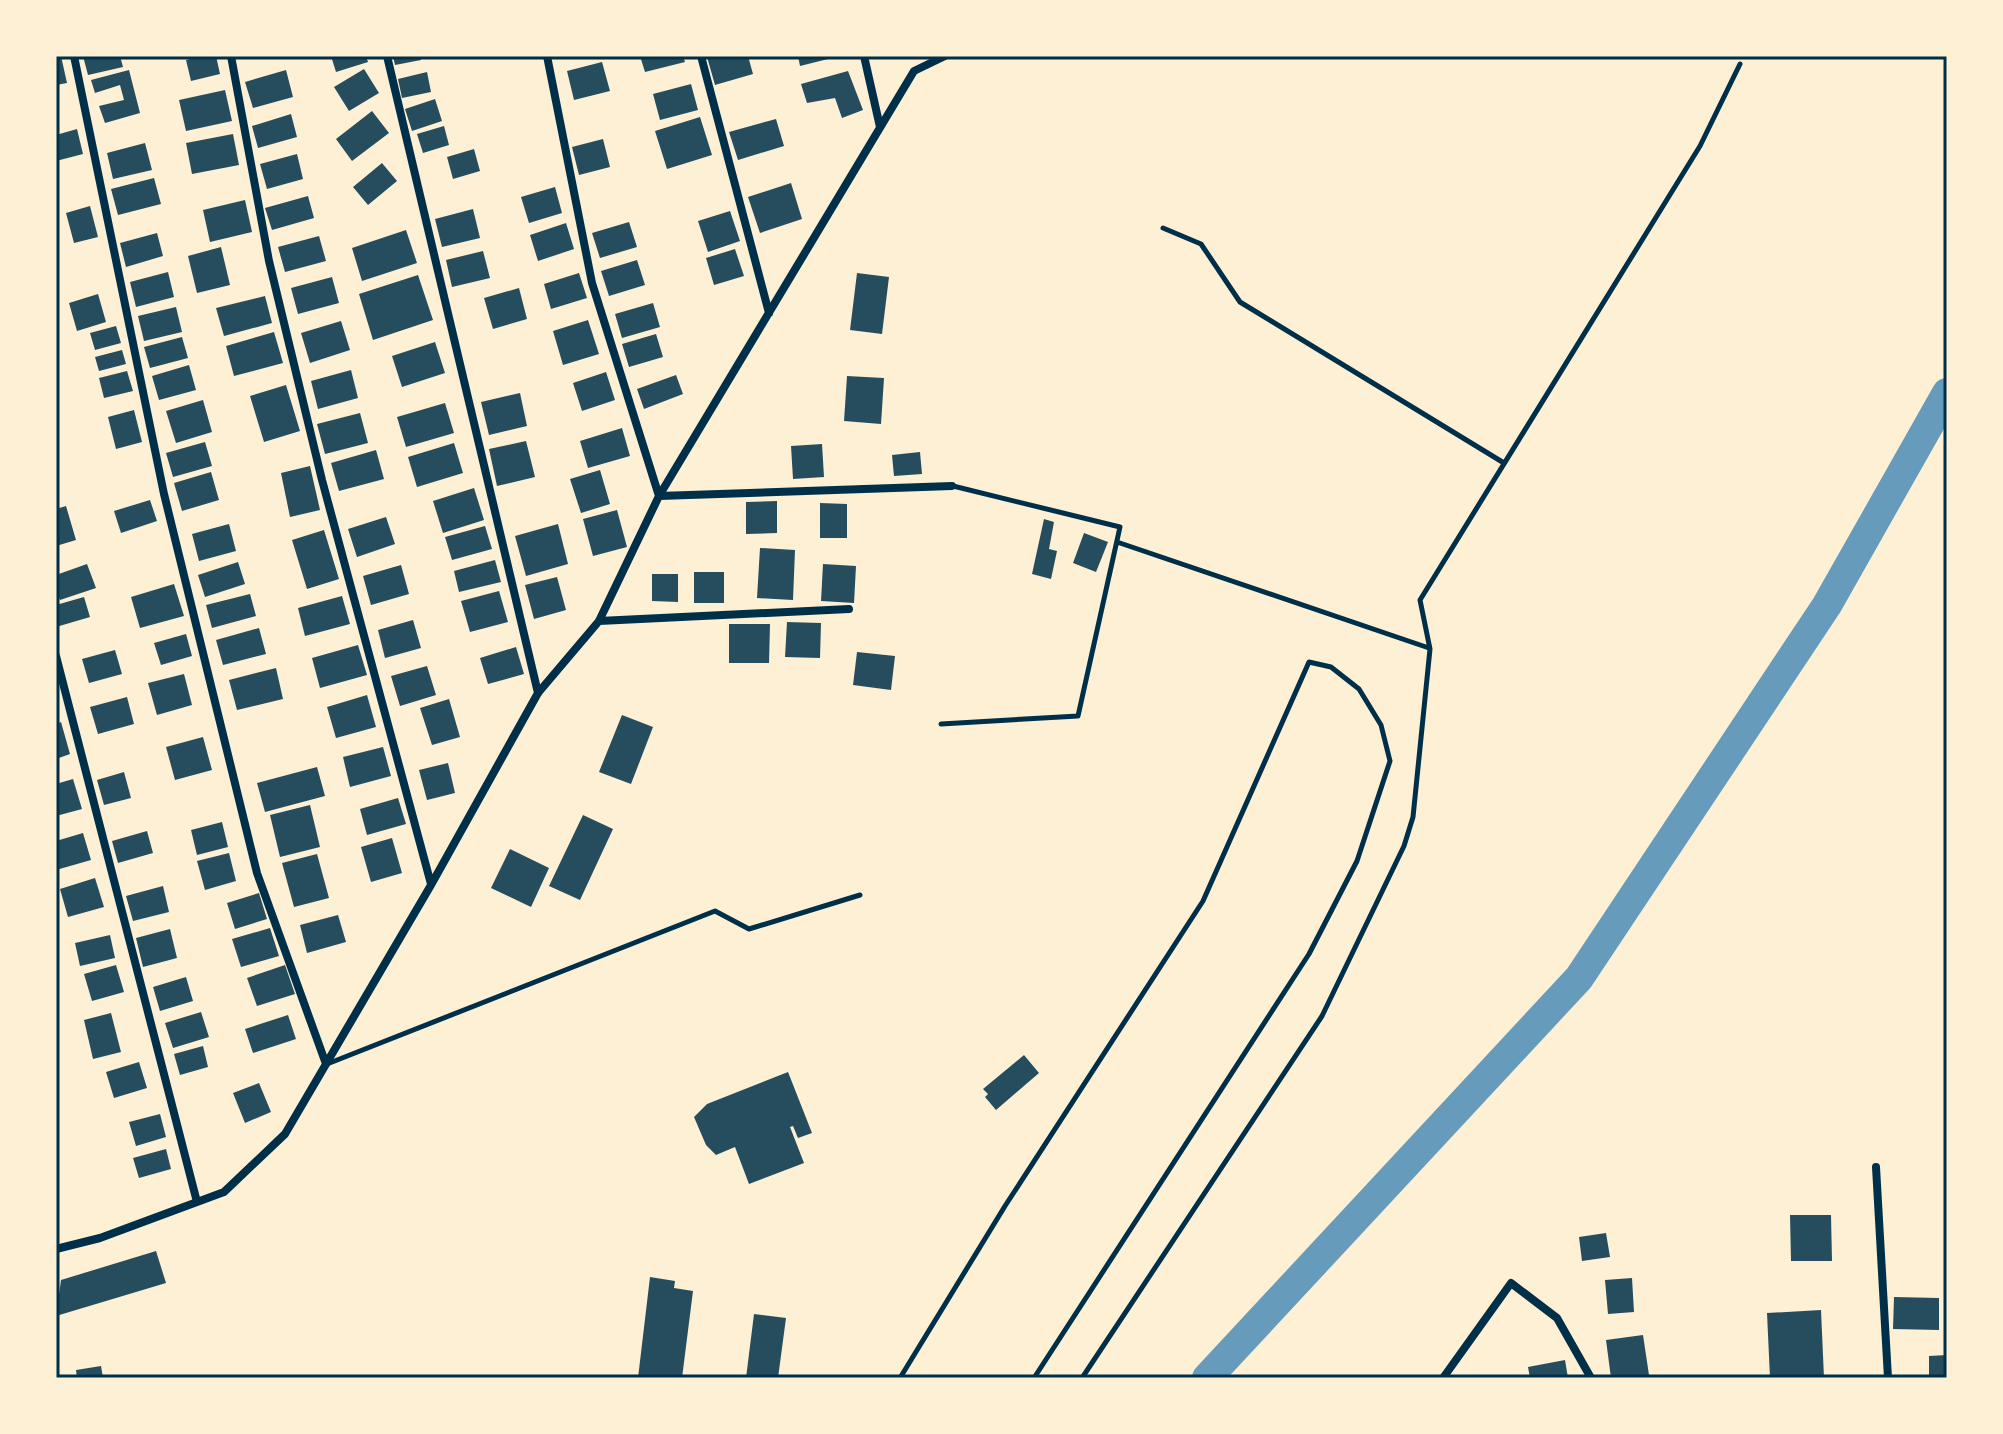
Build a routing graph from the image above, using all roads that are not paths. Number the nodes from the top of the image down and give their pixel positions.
1 (74, 56) edge
2 (231, 56) edge
3 (387, 56) edge
4 (547, 56) edge
5 (701, 56) edge
6 (864, 56) edge
7 (945, 56) edge
8 (1740, 64) dead end
9 (880, 128) junction
10 (1163, 228) dead end
11 (769, 313) junction
12 (1504, 463) junction
13 (952, 486) joint
14 (659, 496) junction
15 (1116, 542) junction
16 (849, 609) dead end
17 (599, 621) junction
18 (1430, 649) junction
19 (56, 656) edge
20 (538, 693) junction
21 (941, 724) dead end
22 (431, 885) junction
23 (860, 895) dead end
24 (326, 1064) junction
25 (1876, 1167) dead end
26 (197, 1202) junction
27 (56, 1249) edge
28 (900, 1378) edge
29 (1034, 1378) edge
30 (1082, 1378) edge
31 (1443, 1378) edge
32 (1591, 1378) edge
33 (1888, 1378) edge

1 - 24 street
2 - 22 street
3 - 20 street
4 - 14 street
5 - 11 street
6 - 9 street
7 - 9 street
8 - 12 lane
9 - 11 street
10 - 12 lane
11 - 14 street
12 - 18 lane
13 - 14 street
13 - 15 lane
14 - 17 street
15 - 18 lane
15 - 21 lane
16 - 17 street
17 - 20 street
18 - 30 lane
19 - 26 street
20 - 22 street
22 - 24 street
23 - 24 lane
24 - 26 street
25 - 33 street
26 - 27 street
28 - 29 lane
31 - 32 street

